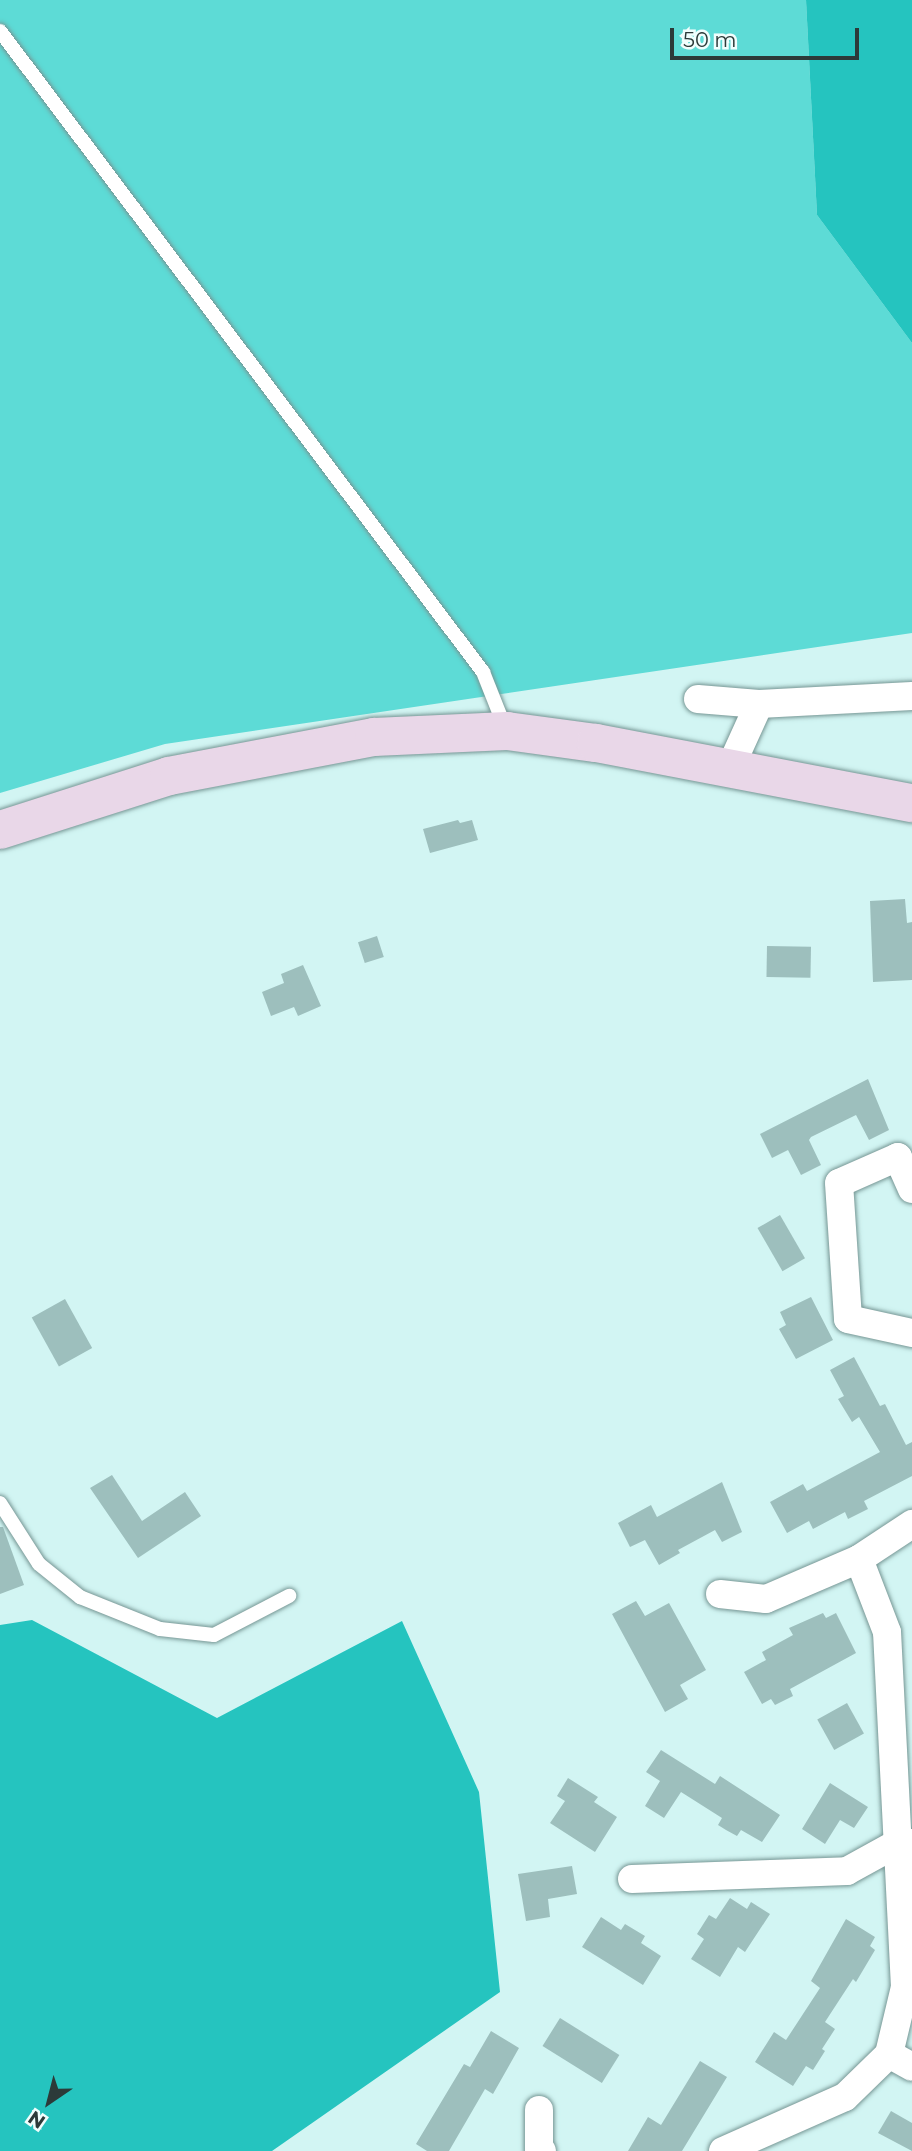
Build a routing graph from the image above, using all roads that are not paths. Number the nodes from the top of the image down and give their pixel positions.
1 (0, 32) edge
2 (912, 696) edge
3 (698, 699) dead end
4 (759, 704) junction
5 (507, 731) junction
6 (730, 768) junction
7 (912, 803) edge
8 (0, 830) edge
9 (912, 1189) edge
10 (912, 1333) edge
11 (0, 1503) edge
12 (912, 1524) edge
13 (859, 1559) junction
14 (720, 1594) dead end
15 (289, 1596) dead end
16 (905, 1843) edge
17 (632, 1880) dead end
18 (901, 2061) edge
19 (539, 2110) dead end
20 (542, 2151) edge
21 (723, 2151) edge

1 - 5 lane
2 - 4 street
3 - 4 street
4 - 6 street
5 - 6 main road
5 - 8 main road
6 - 7 main road
9 - 10 street
11 - 15 lane
12 - 13 street
13 - 14 street
13 - 16 street
16 - 17 street
16 - 18 street
18 - 21 street
19 - 20 street

